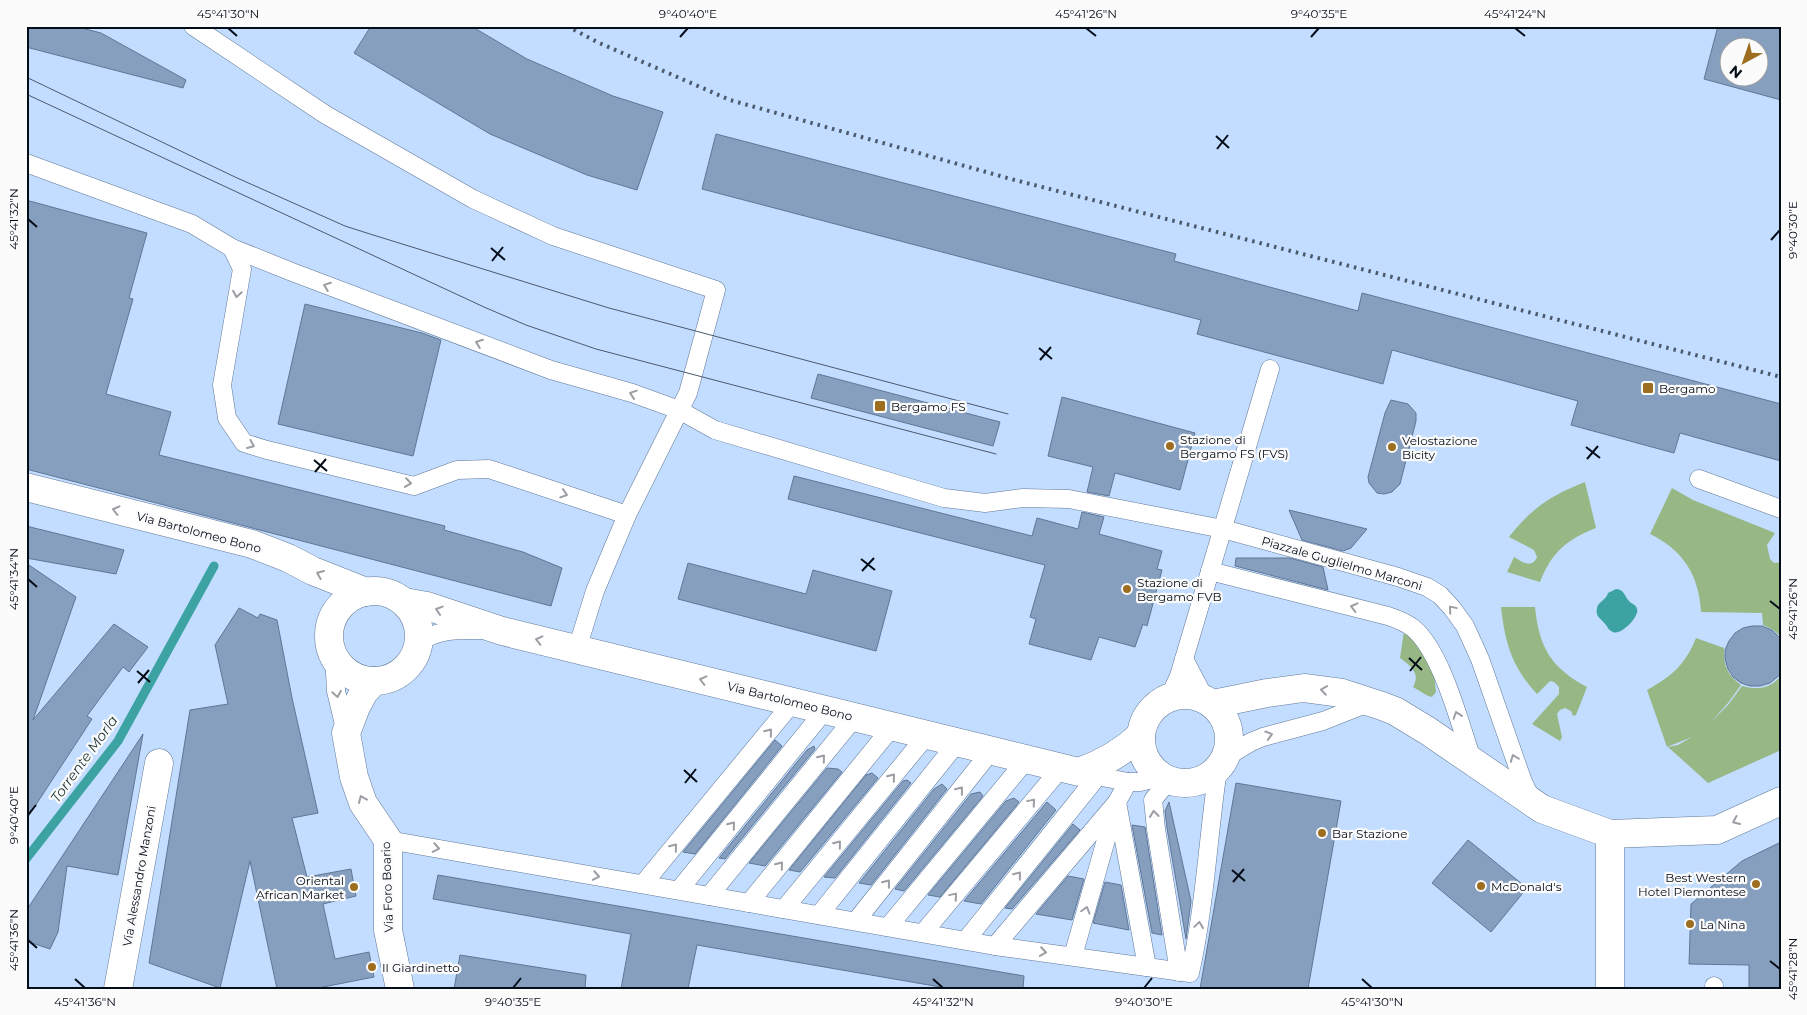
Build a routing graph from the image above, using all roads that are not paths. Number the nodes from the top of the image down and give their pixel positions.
1 (193, 26) edge
2 (26, 163) edge
3 (232, 248) junction
4 (1270, 369) dead end
5 (679, 410) junction
6 (1699, 479) dead end
7 (26, 487) edge
8 (1781, 509) edge
9 (626, 515) junction
10 (1223, 529) junction
11 (1210, 571) junction
12 (366, 592) junction
13 (404, 602) junction
14 (502, 631) junction
15 (418, 643) junction
16 (577, 649) junction
17 (334, 654) junction
18 (1184, 659) junction
19 (374, 681) junction
20 (1164, 699) junction
21 (793, 702) junction
22 (1209, 702) junction
23 (1371, 702) junction
24 (825, 710) junction
25 (855, 717) junction
26 (892, 726) junction
27 (346, 733) junction
28 (1141, 734) junction
29 (927, 735) junction
30 (957, 743) junction
31 (991, 751) junction
32 (1027, 760) junction
33 (1472, 762) junction
34 (159, 763) dead end
35 (1222, 763) junction
36 (1079, 772) junction
37 (1166, 778) junction
38 (1128, 782) junction
39 (1781, 801) edge
40 (1117, 802) junction
41 (1534, 803) junction
42 (1610, 834) junction
43 (388, 840) junction
44 (643, 884) junction
45 (679, 890) junction
46 (709, 896) junction
47 (749, 903) junction
48 (784, 909) junction
49 (819, 915) junction
50 (856, 921) junction
51 (888, 927) junction
52 (923, 933) junction
53 (966, 940) junction
54 (995, 946) junction
55 (1073, 956) junction
56 (1148, 967) junction
57 (1185, 972) junction
58 (118, 989) edge
59 (400, 989) edge
60 (1610, 989) edge

1 - 5 lane
2 - 3 lane, Piazzale Guglielmo Marconi
5 -> 3 lane, Piazzale Guglielmo Marconi
3 -> 9 lane
4 - 10 lane
5 - 9 lane
5 - 10 lane, Piazzale Guglielmo Marconi
6 - 8 lane
12 -> 7 main road, Via Bartolomeo Bono
9 - 16 lane
10 - 11 lane
41 -> 10 lane, Piazzale Guglielmo Marconi
11 - 18 lane
33 -> 11 lane
12 - 13 main road
12 - 17 main road, Via Foro Boario
14 -> 13 main road, Via Bartolomeo Bono
13 - 15 main road
14 - 15 lane, Via Bartolomeo Bono
16 -> 14 main road, Via Bartolomeo Bono
15 - 19 main road
21 -> 16 main road, Via Bartolomeo Bono
17 - 19 main road
17 -> 27 lane, Via Foro Boario
18 - 20 lane
18 - 22 lane
19 - 27 main road
20 - 22 main road
20 - 28 main road
21 - 24 main road, Via Bartolomeo Bono
44 -> 21 lane
23 -> 22 main road
22 - 35 main road
23 - 33 main road
35 -> 23 lane
24 - 25 main road, Via Bartolomeo Bono
45 -> 24 lane
25 - 26 main road, Via Bartolomeo Bono
46 -> 25 lane
26 - 29 main road, Via Bartolomeo Bono
47 -> 26 lane
43 -> 27 main road, Via Foro Boario
28 - 36 main road
28 - 37 main road
29 - 30 main road, Via Bartolomeo Bono
48 -> 29 lane
30 - 31 main road, Via Bartolomeo Bono
30 - 49 lane
31 - 32 main road, Via Bartolomeo Bono
50 -> 31 lane
32 - 36 main road, Via Bartolomeo Bono
32 - 51 lane
33 - 41 main road
34 - 58 main road, Via Alessandro Manzoni
35 - 37 main road
57 -> 35 lane
36 - 38 lane, Via Bartolomeo Bono
52 -> 36 lane
53 -> 36 lane
37 - 38 lane, Via Bartolomeo Bono
57 -> 37 lane
38 - 40 lane
39 -> 42 main road
40 - 54 lane
55 -> 40 lane
40 - 56 lane
41 - 42 main road
42 - 60 main road
43 -> 44 lane
43 - 59 main road, Via Foro Boario
44 - 45 lane
45 - 46 lane
46 - 47 lane
47 - 48 lane
48 - 49 lane
49 - 50 lane
50 - 51 lane
51 - 52 lane
52 - 53 lane
53 - 54 lane
54 -> 55 lane
55 - 56 lane
56 - 57 lane

